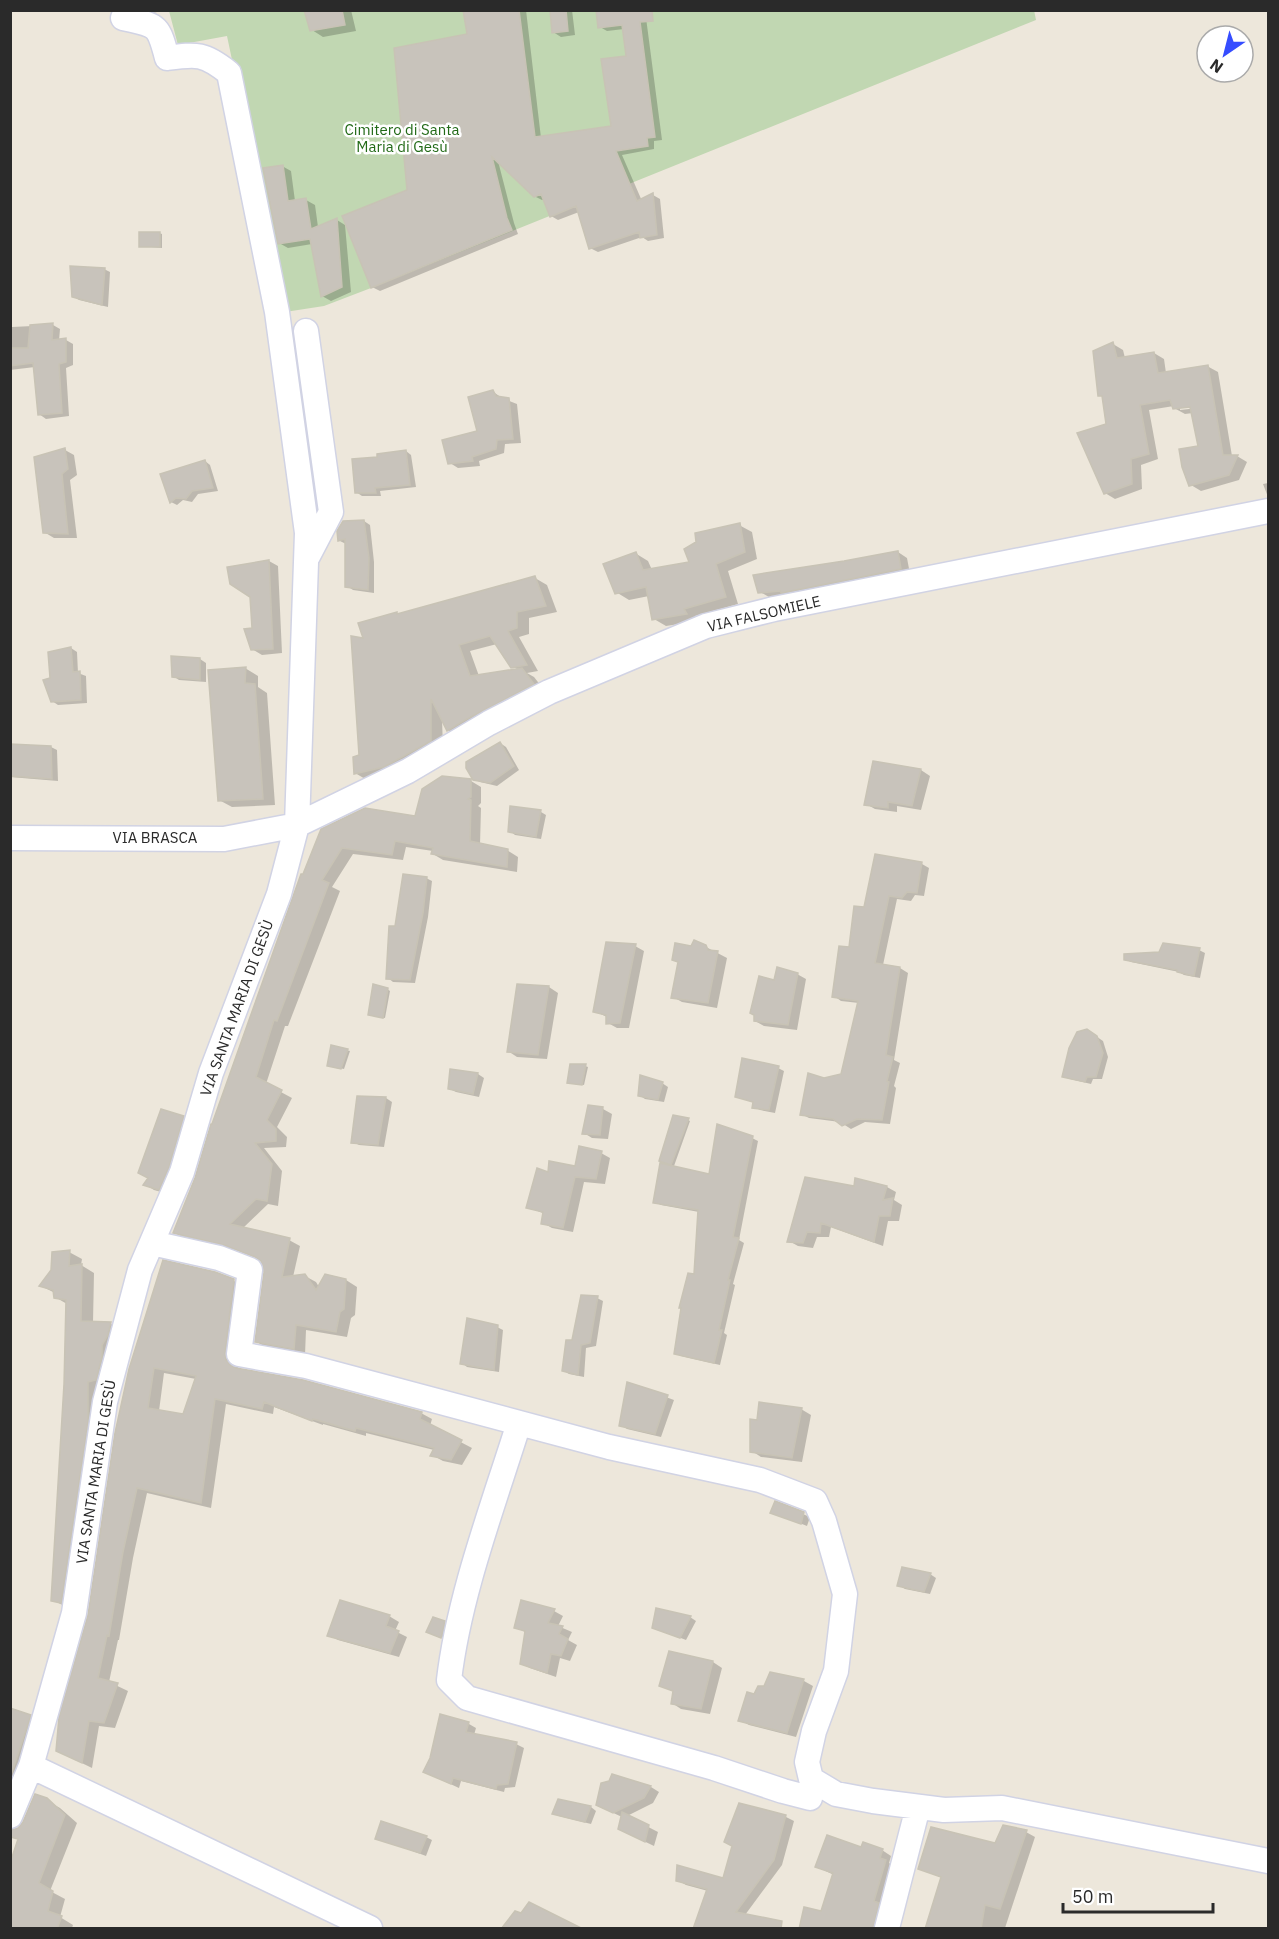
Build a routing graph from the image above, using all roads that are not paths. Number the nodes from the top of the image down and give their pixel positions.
1 (123, 18) dead end
2 (306, 331) dead end
3 (1269, 512) edge
4 (307, 558) junction
5 (297, 825) junction
6 (10, 838) edge
7 (152, 1243) junction
8 (519, 1423) junction
9 (31, 1766) junction
10 (810, 1798) dead end
11 (918, 1807) junction
12 (10, 1816) edge
13 (1269, 1861) edge
14 (370, 1929) edge
15 (887, 1929) edge

1 - 4 street, VIA SANTA MARIA DI GESÙ
2 - 4 street
3 - 5 street, VIA FALSOMIELE
4 - 5 street, VIA SANTA MARIA DI GESÙ
5 - 6 street, VIA BRASCA
5 - 7 street, VIA SANTA MARIA DI GESÙ
7 - 8 street
7 - 9 street, VIA SANTA MARIA DI GESÙ
8 - 10 street
8 - 11 street
9 - 12 street, VIA SANTA MARIA DI GESÙ
9 - 14 street
11 - 13 street
11 - 15 street

